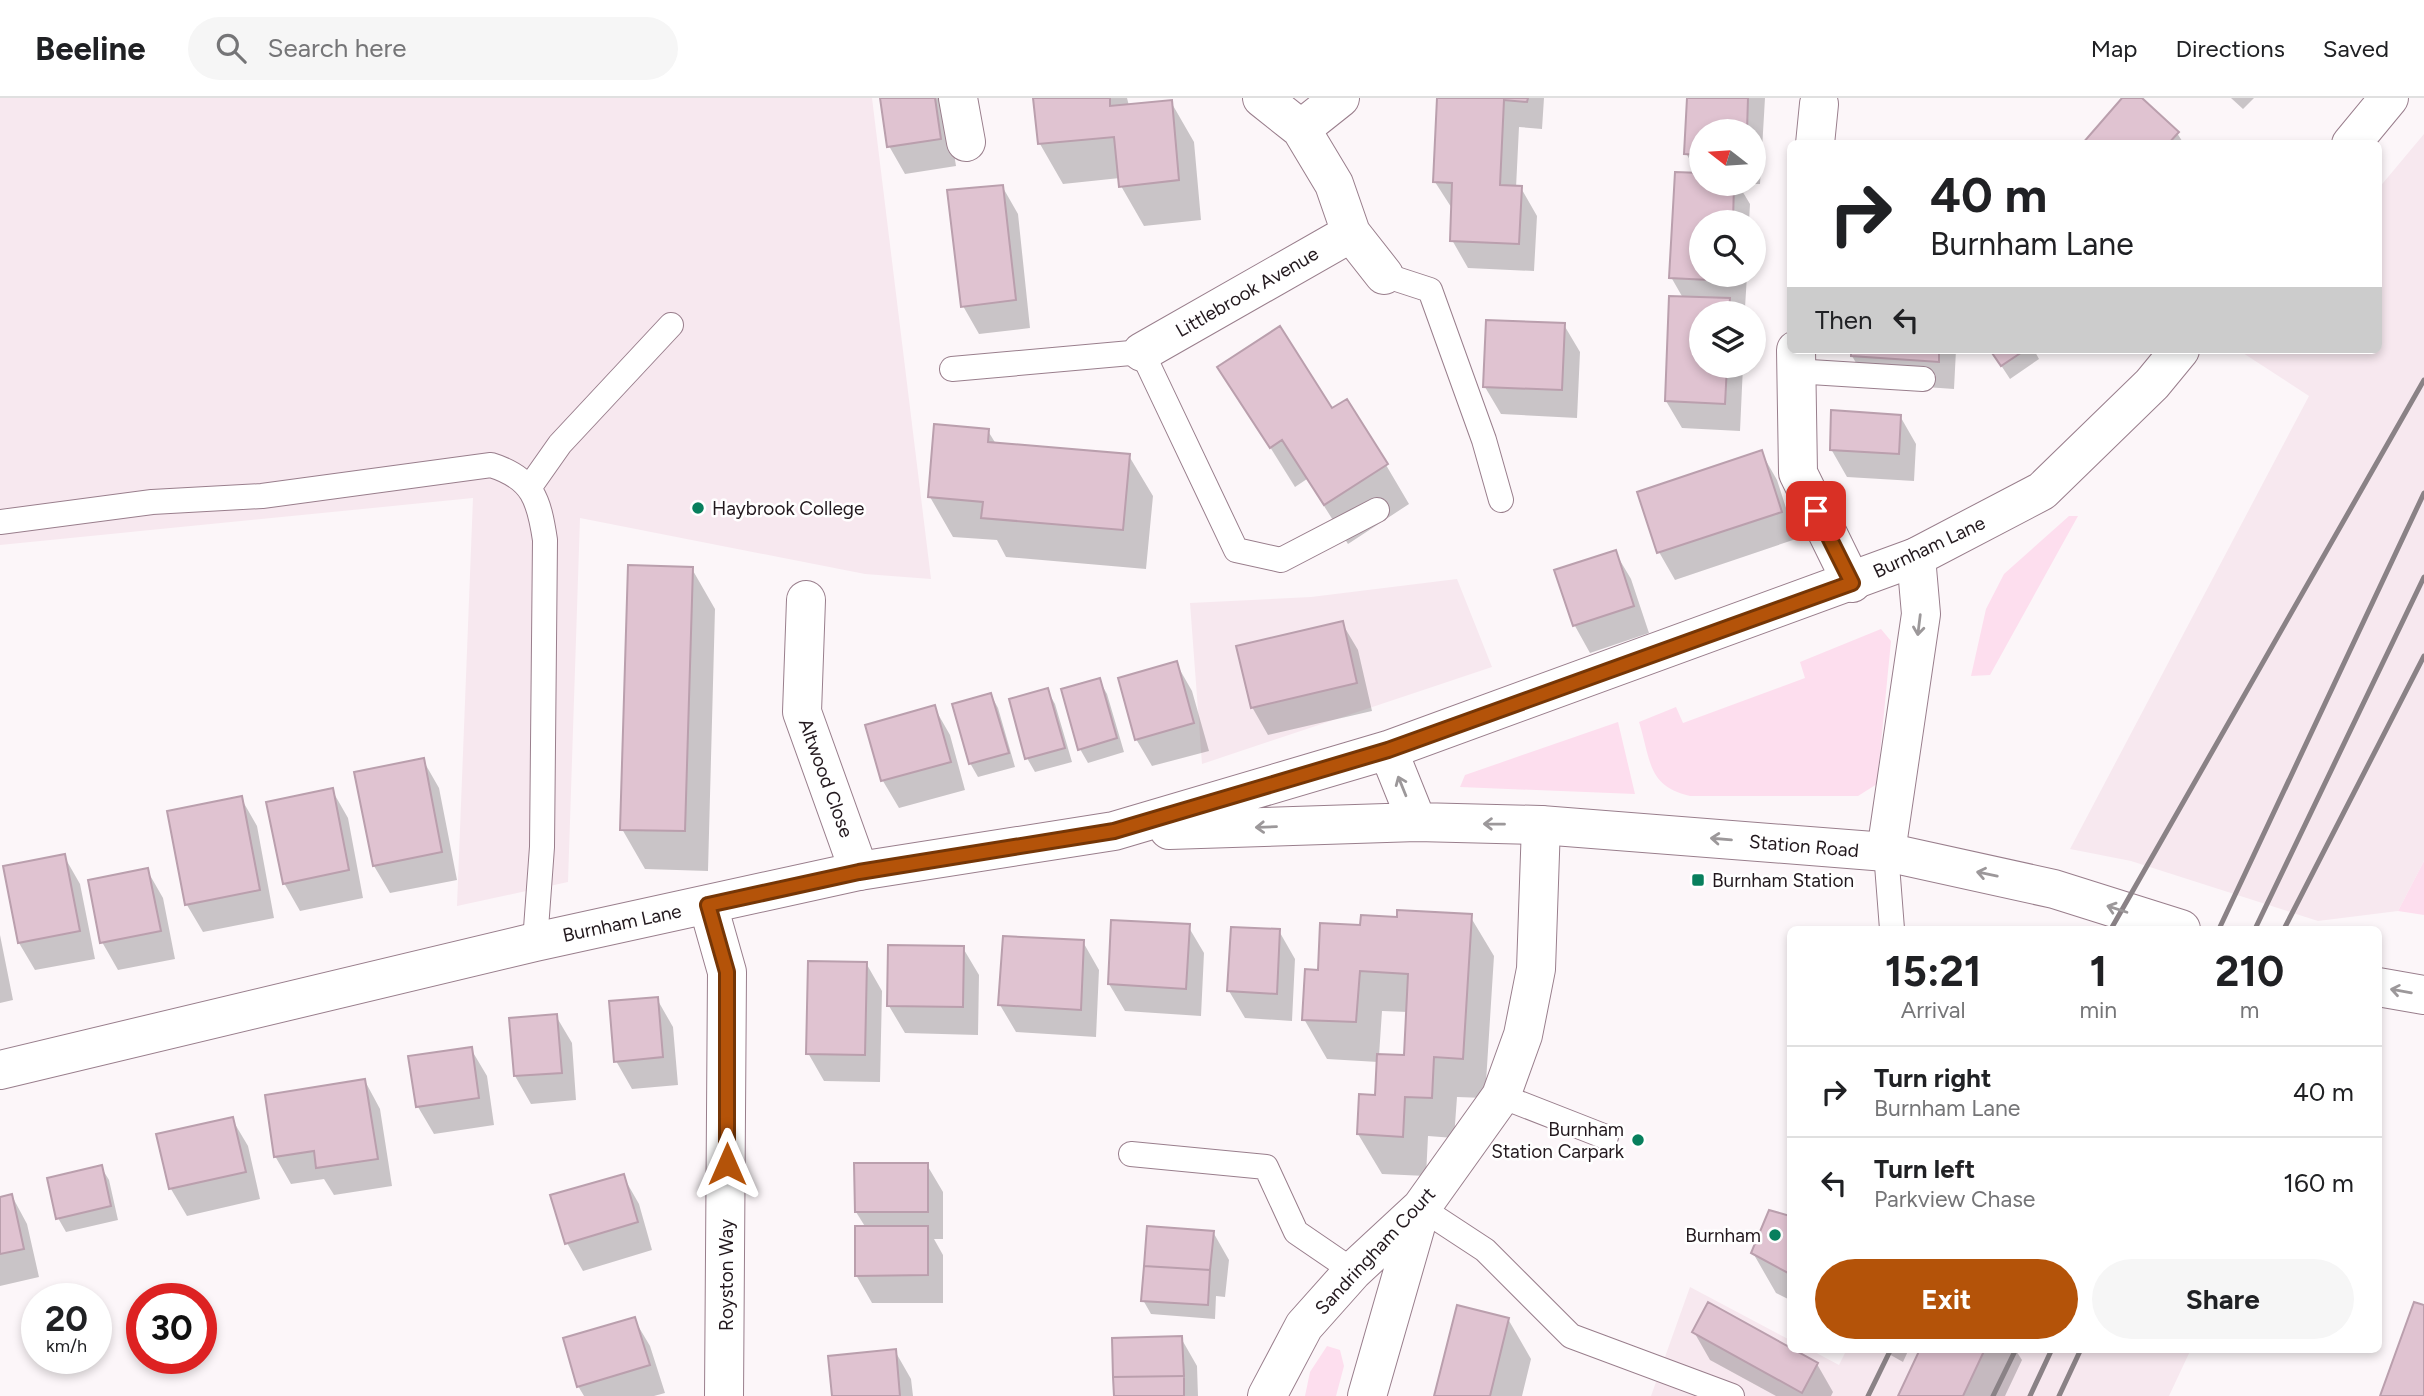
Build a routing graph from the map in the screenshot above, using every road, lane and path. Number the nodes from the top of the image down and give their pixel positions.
1 (958, 98) edge
2 (1262, 98) edge
3 (1340, 98) edge
4 (2389, 98) edge
5 (1819, 104) dead end
6 (1301, 129) junction
7 (1815, 140) edge
8 (2354, 140) edge
9 (966, 142) dead end
10 (1351, 233) junction
11 (1384, 275) joint
12 (671, 326) dead end
13 (1142, 352) junction
14 (2177, 354) edge
15 (1795, 360) edge
16 (952, 369) dead end
17 (1923, 379) dead end
18 (529, 488) junction
19 (1501, 500) dead end
20 (1377, 510) dead end
21 (0, 522) edge
22 (1916, 557) junction
23 (1852, 583) junction
24 (806, 600) dead end
25 (1388, 750) junction
26 (1417, 822) junction
27 (1541, 825) junction
28 (1114, 831) junction
29 (1886, 852) junction
30 (859, 872) junction
31 (708, 905) junction
32 (1892, 926) edge
33 (2171, 926) edge
34 (535, 942) junction
35 (2382, 988) edge
36 (2424, 995) edge
37 (0, 1070) edge
38 (1502, 1096) junction
39 (1606, 1137) dead end
40 (1131, 1154) dead end
41 (1420, 1208) junction
42 (1353, 1271) junction
43 (724, 1396) edge
44 (1267, 1396) edge
45 (1367, 1396) edge
46 (1732, 1396) edge

1 - 9 street
2 - 6 street
3 - 6 street
4 - 8 street
5 - 7 street
6 - 10 street
10 - 11 street
10 - 13 street, Littlebrook Avenue
11 - 19 lane
12 - 18 lane
13 - 16 lane
13 - 20 lane
14 - 22 street, Burnham Lane
15 - 17 lane
15 - 23 street
18 - 21 lane
18 - 34 lane
22 - 23 street, Burnham Lane
22 -> 29 street
23 - 25 street, Burnham Lane
24 - 30 street, Altwood Close
26 -> 25 street
25 - 28 street, Burnham Lane
27 -> 26 street, Station Road
26 -> 28 street, Station Road
29 -> 27 street, Station Road
27 - 38 street, Sandringham Court
28 - 30 street, Burnham Lane
29 - 32 lane
33 -> 29 street, Station Road
30 - 31 street, Burnham Lane
31 - 34 street, Burnham Lane
31 - 43 street, Royston Way
34 - 37 street, Burnham Lane
36 -> 35 street
38 - 39 lane
38 - 41 street, Sandringham Court
40 - 42 lane
41 - 42 street, Sandringham Court
41 - 45 street
41 - 46 lane
42 - 44 street, Sandringham Court

